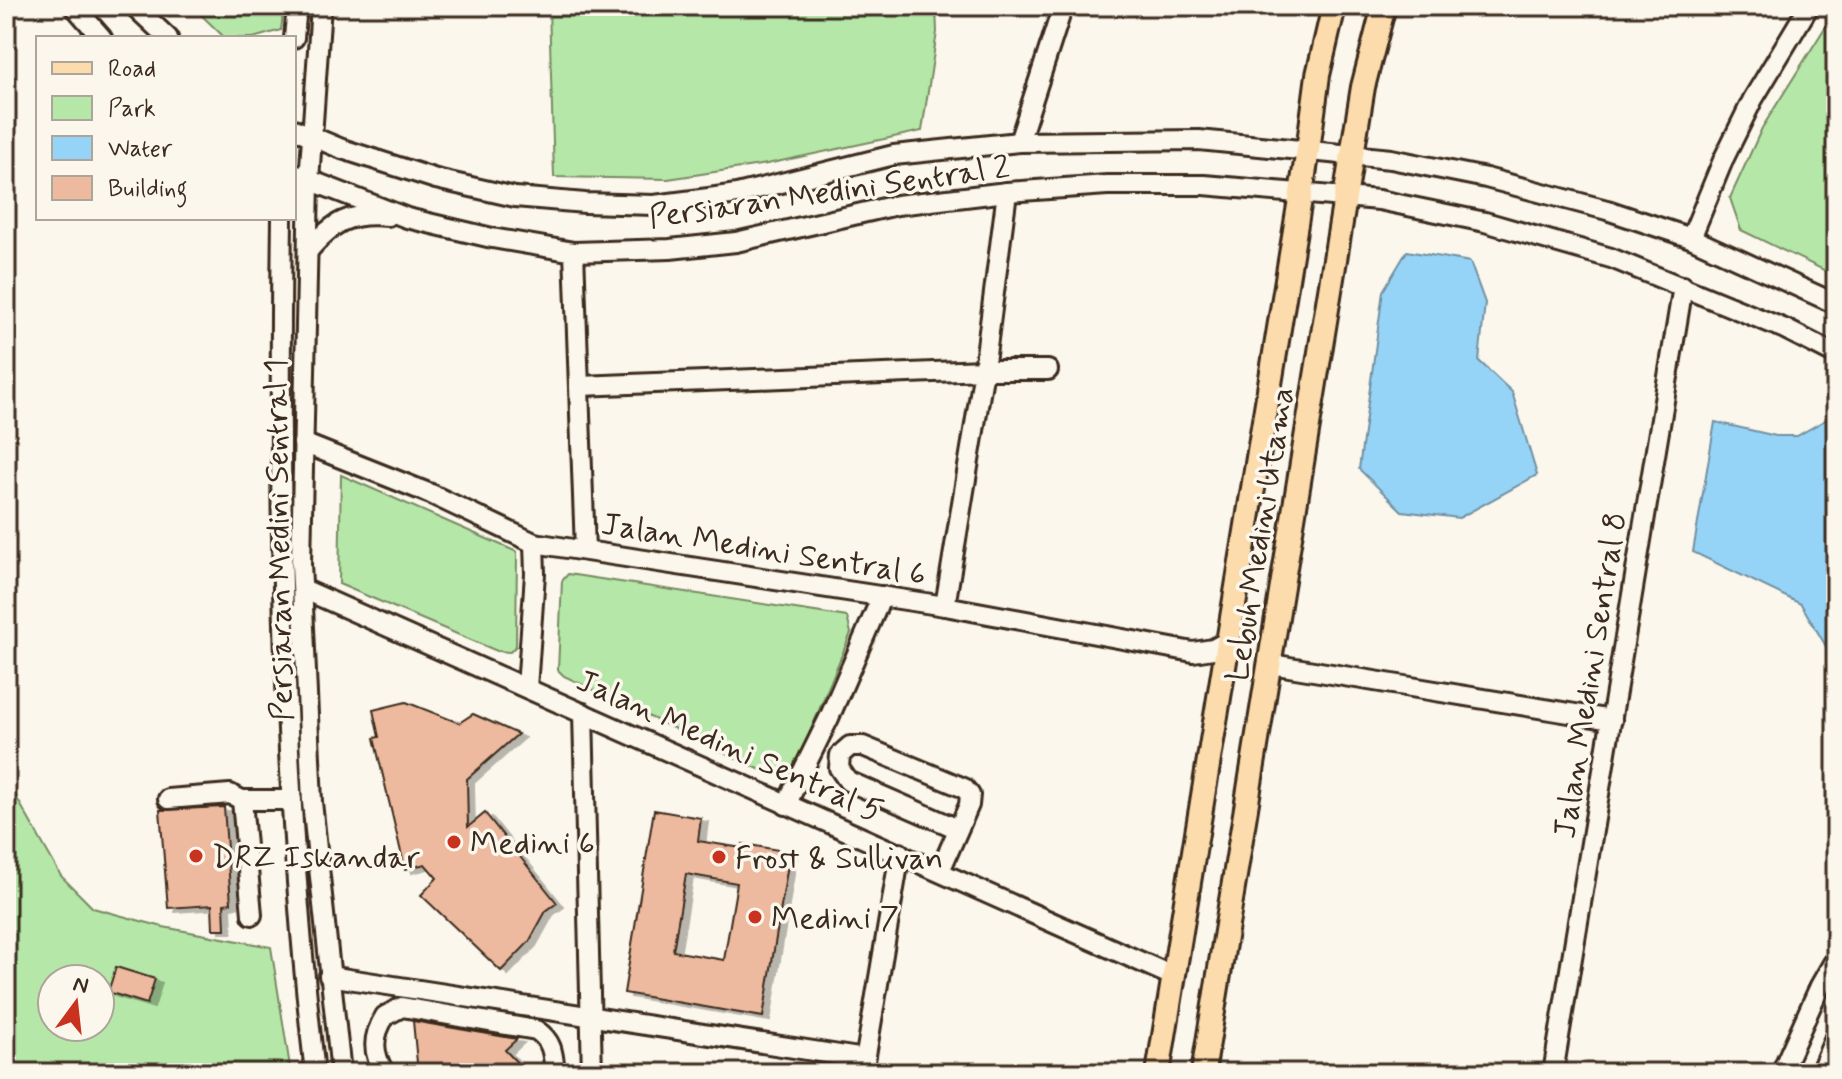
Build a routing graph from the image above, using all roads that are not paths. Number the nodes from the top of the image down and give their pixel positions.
1 (74, 6) edge
2 (134, 6) edge
3 (297, 6) edge
4 (321, 6) edge
5 (1063, 6) edge
6 (1334, 6) edge
7 (1384, 6) edge
8 (1809, 6) edge
9 (100, 36) edge
10 (166, 36) edge
11 (294, 36) edge
12 (296, 130) edge
13 (313, 137) junction
14 (1019, 142) junction
15 (1308, 150) junction
16 (1353, 155) junction
17 (302, 178) edge
18 (1007, 192) junction
19 (1302, 193) junction
20 (1346, 198) junction
21 (407, 218) junction
22 (282, 220) edge
23 (1691, 238) junction
24 (308, 251) junction
25 (574, 252) junction
26 (1683, 286) junction
27 (1836, 304) edge
28 (1836, 355) edge
29 (984, 370) junction
30 (1048, 370) dead end
31 (580, 386) junction
32 (303, 443) junction
33 (534, 543) junction
34 (585, 550) junction
35 (303, 589) junction
36 (882, 596) junction
37 (945, 606) junction
38 (1231, 639) junction
39 (1271, 664) junction
40 (527, 688) junction
41 (583, 713) junction
42 (1612, 720) junction
43 (168, 799) dead end
44 (242, 800) junction
45 (292, 800) junction
46 (786, 805) junction
47 (958, 829) junction
48 (900, 853) junction
49 (940, 871) junction
50 (252, 915) dead end
51 (1836, 958) edge
52 (329, 976) junction
53 (1175, 977) junction
54 (592, 1015) junction
55 (1836, 1035) edge
56 (380, 1065) edge
57 (340, 1066) edge
58 (864, 1066) edge
59 (315, 1073) edge
60 (555, 1073) edge
61 (592, 1073) edge
62 (1158, 1073) edge
63 (1203, 1073) edge
64 (1553, 1073) edge
65 (1781, 1073) edge
66 (1820, 1073) edge

1 - 9 street
2 - 10 street
3 - 11 street
4 - 13 street, Persiaran Medini Sentral 1
5 - 14 street
6 - 15 main road, Lebuh Medini Utama
7 - 16 main road, Lebuh Medini Utama
8 - 23 street
12 - 13 street, Persiaran Medini Sentral 2
13 - 14 street, Persiaran Medini Sentral 2
13 - 17 street, Persiaran Medini Sentral 1
14 - 15 street, Persiaran Medini Sentral 2
15 - 16 street, Persiaran Medini Sentral 2
15 - 19 main road, Lebuh Medini Utama
16 - 20 main road, Lebuh Medini Utama
16 - 23 street, Persiaran Medini Sentral 2
17 - 21 street, Persiaran Medini Sentral 2
17 - 24 street, Persiaran Medini Sentral 1
18 - 19 street, Persiaran Medini Sentral 2
18 - 25 street, Persiaran Medini Sentral 2
18 - 29 street
19 - 20 street, Persiaran Medini Sentral 2
19 - 38 main road, Lebuh Medini Utama
20 - 26 street, Persiaran Medini Sentral 2
20 - 39 main road, Lebuh Medini Utama
21 - 24 street
21 - 25 street, Persiaran Medini Sentral 2
22 - 45 street, Persiaran Medini Sentral 1
23 - 27 street, Persiaran Medini Sentral 2
24 - 32 street, Persiaran Medini Sentral 1
25 - 31 street
26 - 28 street, Persiaran Medini Sentral 2
26 - 42 street, Jalan Medini Sentral 8
29 - 30 street
29 - 31 street
29 - 37 street
31 - 34 street
32 - 33 street, Jalan Medini Sentral 6
32 - 35 street, Persiaran Medini Sentral 1
33 - 34 street, Jalan Medini Sentral 6
33 - 40 street
34 - 36 street, Jalan Medini Sentral 6
35 - 40 street, Jalan Medini Sentral 5
35 - 52 street, Persiaran Medini Sentral 1
36 - 37 street, Jalan Medini Sentral 6
36 - 46 street
37 - 38 street, Jalan Medini Sentral 6
38 - 53 main road, Lebuh Medini Utama
39 - 42 street
39 - 63 main road, Lebuh Medini Utama
40 - 41 street, Jalan Medini Sentral 5
41 - 46 street, Jalan Medini Sentral 5
41 - 54 street
42 - 64 street, Jalan Medini Sentral 8
43 - 44 street
44 - 45 street
44 - 50 street
45 - 59 street, Persiaran Medini Sentral 1
46 - 48 street, Jalan Medini Sentral 5
47 - 47 street
47 - 49 street
48 - 49 street, Jalan Medini Sentral 5
48 - 58 street
49 - 53 street, Jalan Medini Sentral 5
51 - 65 street
52 - 54 street
52 - 57 street, Persiaran Medini Sentral 1
53 - 62 main road, Lebuh Medini Utama
54 - 58 street
54 - 61 street
55 - 66 street
56 - 57 street
56 - 60 street

